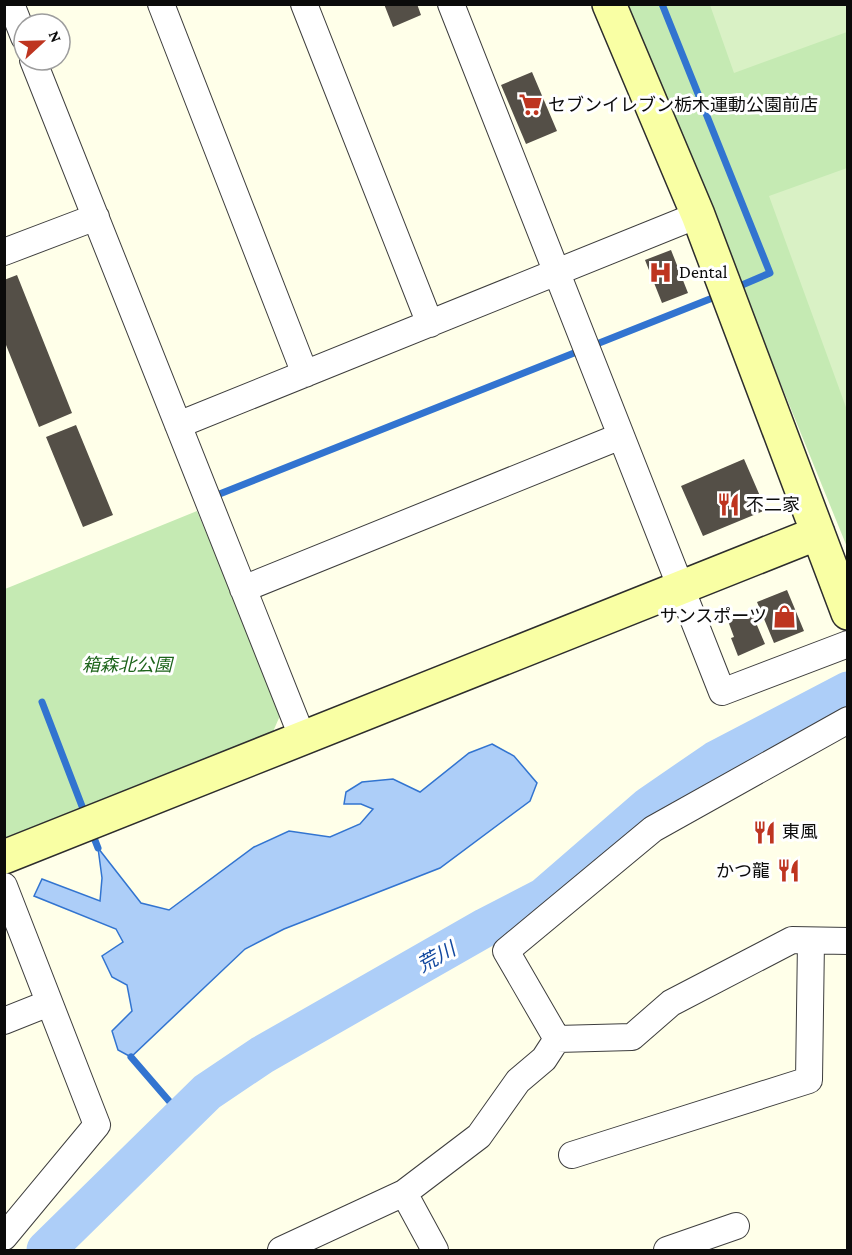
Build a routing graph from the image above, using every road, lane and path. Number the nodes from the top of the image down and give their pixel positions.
1 (161, 4) edge
2 (304, 4) edge
3 (451, 4) edge
4 (609, 4) edge
5 (38, 72) edge
6 (698, 215) junction
7 (96, 217) junction
8 (4, 252) edge
9 (556, 271) junction
10 (430, 324) junction
11 (306, 374) junction
12 (178, 425) junction
13 (621, 436) junction
14 (819, 533) junction
15 (681, 587) junction
16 (243, 589) junction
17 (848, 613) edge
18 (848, 644) edge
19 (848, 720) edge
20 (303, 739) junction
21 (4, 857) edge
22 (4, 886) edge
23 (811, 941) junction
24 (848, 941) edge
25 (49, 1002) junction
26 (4, 1021) edge
27 (558, 1039) junction
28 (572, 1155) dead end
29 (404, 1193) junction
30 (736, 1226) dead end
31 (4, 1237) edge
32 (285, 1250) edge
33 (435, 1251) edge
34 (667, 1251) edge

1 - 11 street
2 - 10 street
3 - 9 street
4 - 6 street
5 - 7 street
6 - 9 street
6 - 14 street
7 - 8 street
7 - 12 street
9 - 10 street
9 - 13 street
10 - 11 street
11 - 12 street
12 - 16 street
13 - 15 street
13 - 16 street
14 - 15 street
14 - 17 street
15 - 18 street
15 - 20 street
16 - 20 street
19 - 27 street
20 - 21 street
22 - 25 street
23 - 24 street
23 - 27 street
23 - 28 street
25 - 26 street
25 - 31 street
27 - 29 street
29 - 32 street
29 - 33 street
30 - 34 street

